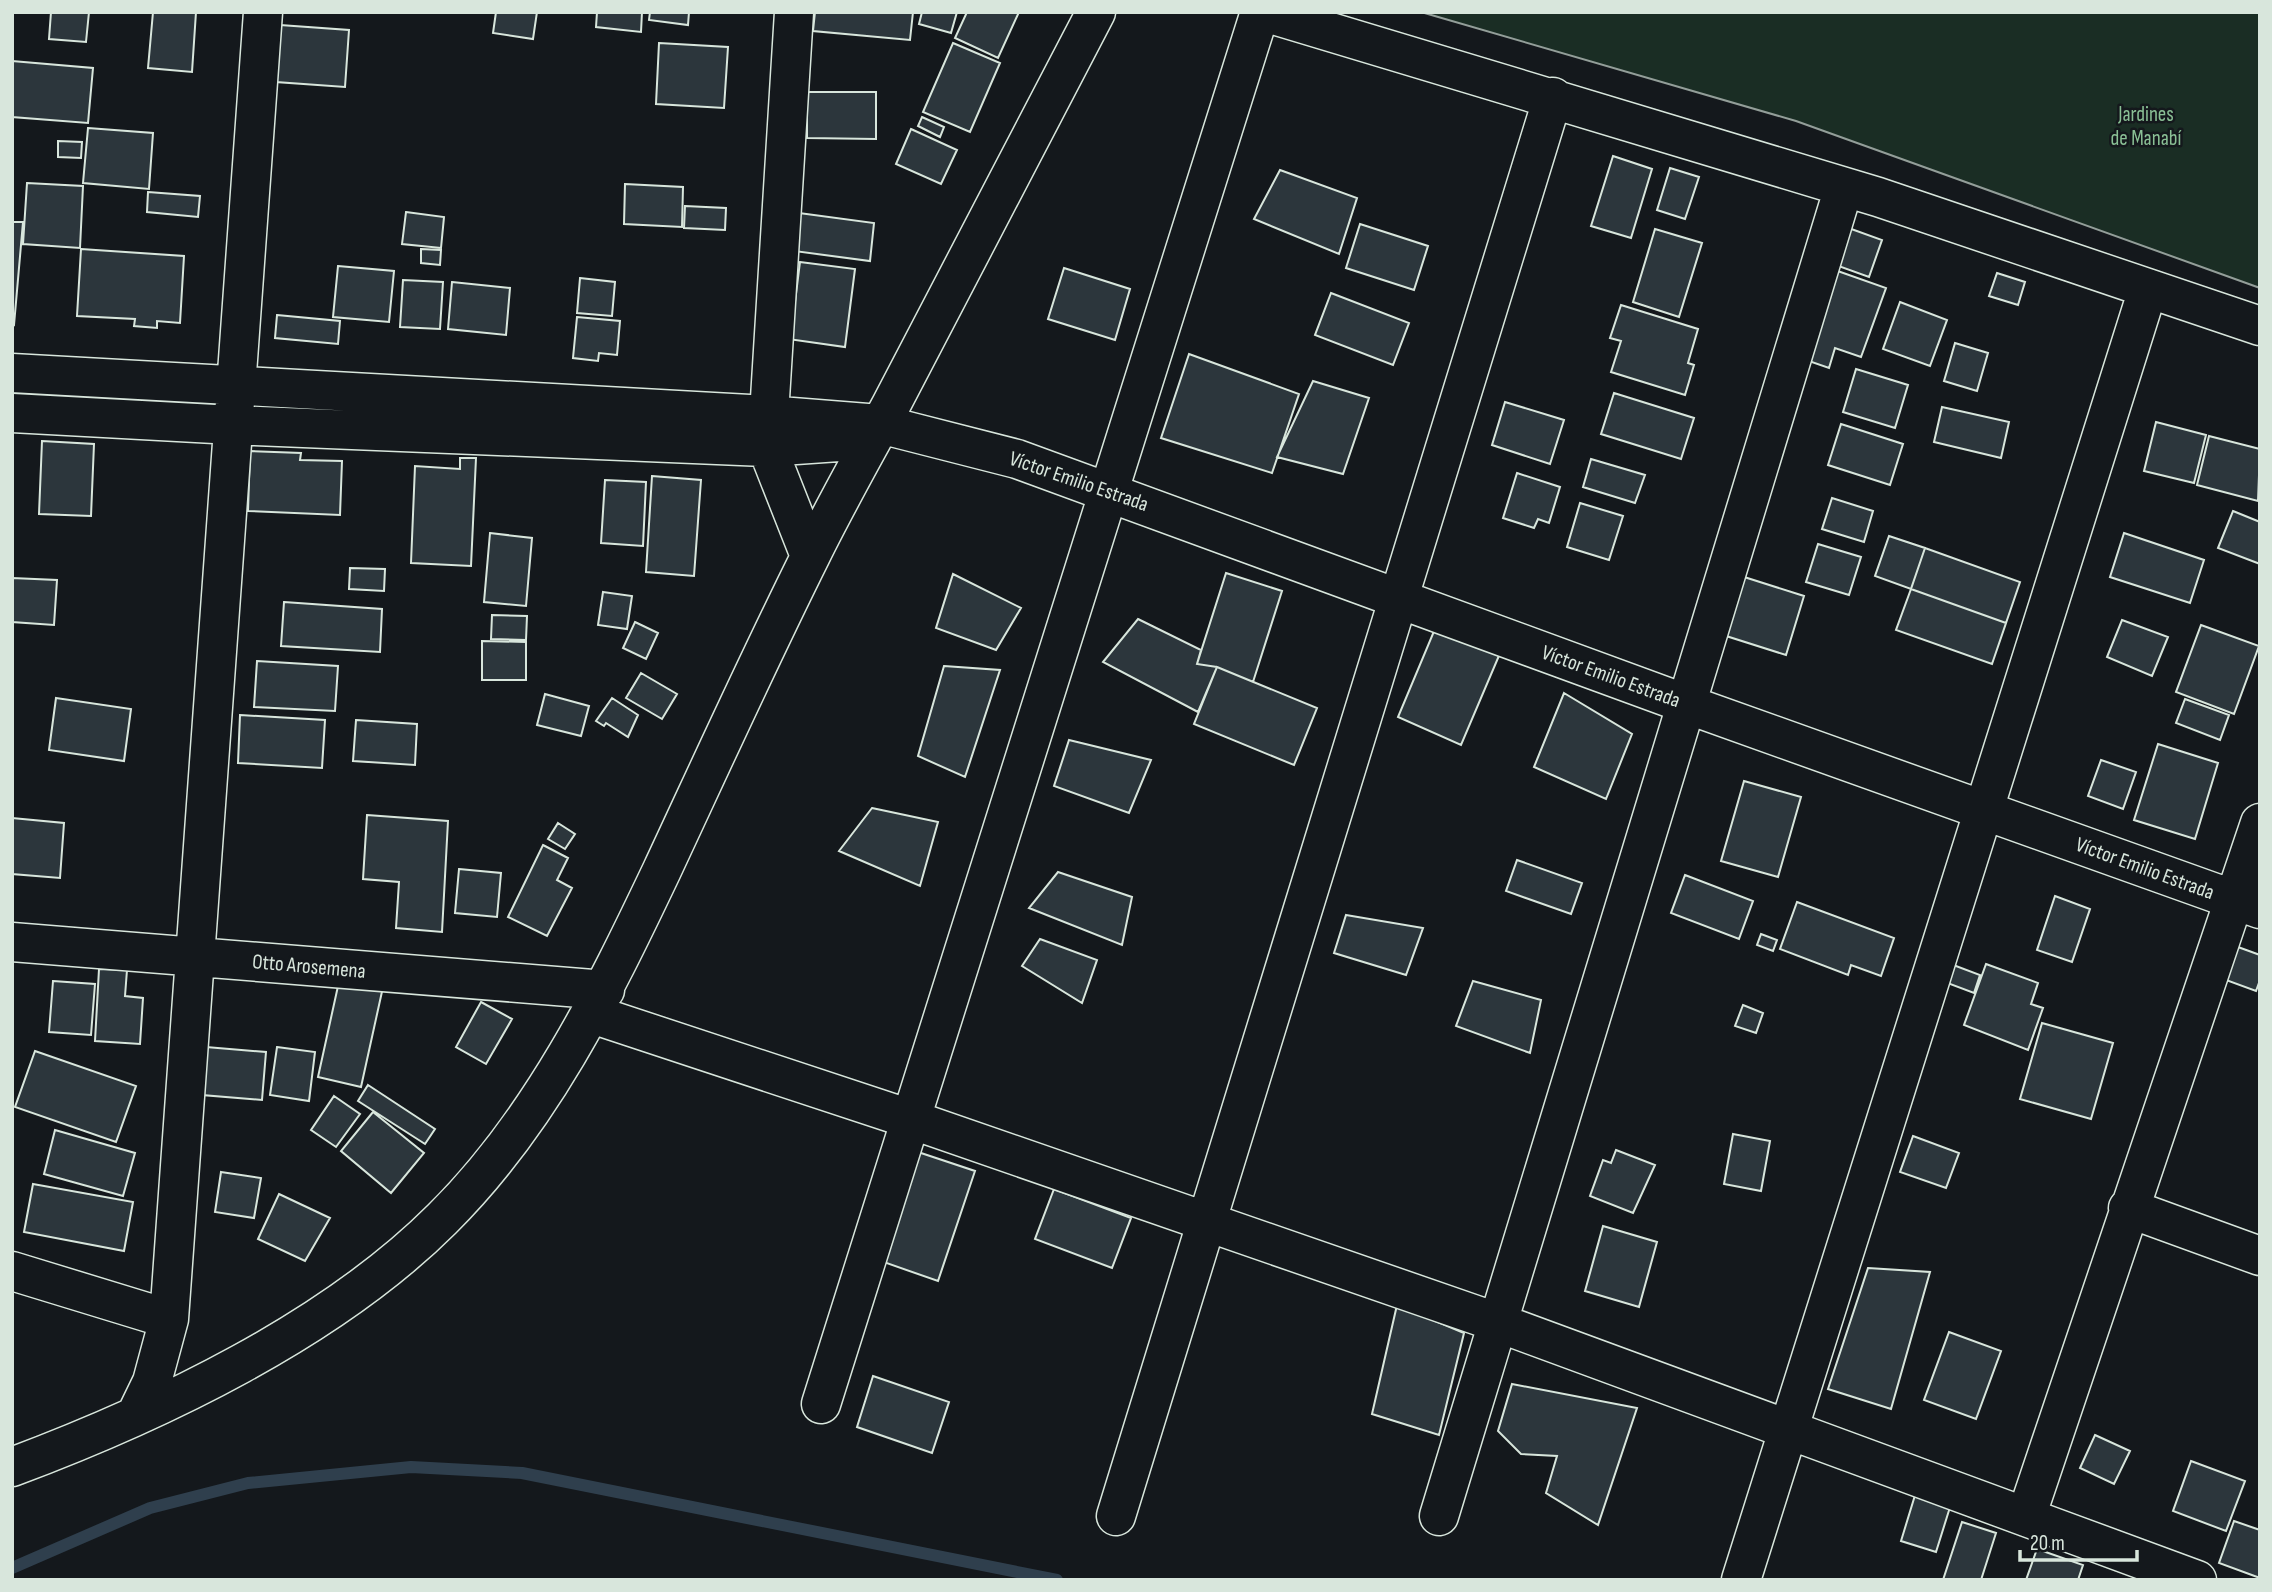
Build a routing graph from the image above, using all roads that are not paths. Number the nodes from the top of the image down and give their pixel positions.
1 (263, 12) edge
2 (794, 12) edge
3 (1096, 12) edge
4 (1262, 12) edge
5 (1553, 97) junction
6 (1844, 187) junction
7 (2148, 289) junction
8 (2260, 326) edge
9 (12, 373) edge
10 (237, 387) junction
11 (12, 413) edge
12 (233, 425) junction
13 (767, 431) junction
14 (875, 432) junction
15 (1110, 492) junction
16 (810, 556) junction
17 (1396, 597) junction
18 (1689, 705) junction
19 (1986, 811) junction
20 (2260, 823) edge
21 (2247, 904) edge
22 (12, 942) edge
23 (196, 957) junction
24 (599, 1002) junction
25 (910, 1119) junction
26 (2129, 1209) junction
27 (1206, 1222) junction
28 (2260, 1256) edge
29 (12, 1271) edge
30 (169, 1319) junction
31 (1499, 1323) junction
32 (821, 1404) dead end
33 (136, 1415) junction
34 (1788, 1429) junction
35 (12, 1467) edge
36 (1116, 1516) dead end
37 (1438, 1516) dead end
38 (2026, 1517) junction
39 (1741, 1580) edge
40 (2197, 1580) edge

1 - 10 street
2 - 13 street
3 - 14 street
4 - 5 street
4 - 15 street
5 - 6 street
5 - 17 street
6 - 7 street
6 - 18 street
7 - 8 street
7 - 19 street
9 - 10 street
10 - 12 street
10 - 13 street
11 - 12 street
12 - 13 street
12 - 23 street
13 - 14 street, Víctor Emilio Estrada
13 - 16 street
14 - 15 street, Víctor Emilio Estrada
14 - 16 street
15 - 17 street, Víctor Emilio Estrada
15 - 25 street
16 - 24 street
17 - 18 street, Víctor Emilio Estrada
17 - 27 street
18 - 19 street, Víctor Emilio Estrada
18 - 31 street
19 - 21 street, Víctor Emilio Estrada
19 - 34 street
20 - 21 street
21 - 26 street
22 - 23 street, Otto Arosemena
23 - 24 street, Otto Arosemena
23 - 30 street
24 - 25 street, Otto Arosemena
24 - 33 street
25 - 27 street, Otto Arosemena
25 - 32 street
26 - 28 street
26 - 38 street
27 - 31 street, Otto Arosemena
27 - 36 street
29 - 30 street
30 - 33 street
31 - 34 street, Otto Arosemena
31 - 37 street
33 - 35 street
34 - 38 street, Otto Arosemena
34 - 39 street
38 - 40 street, Otto Arosemena

